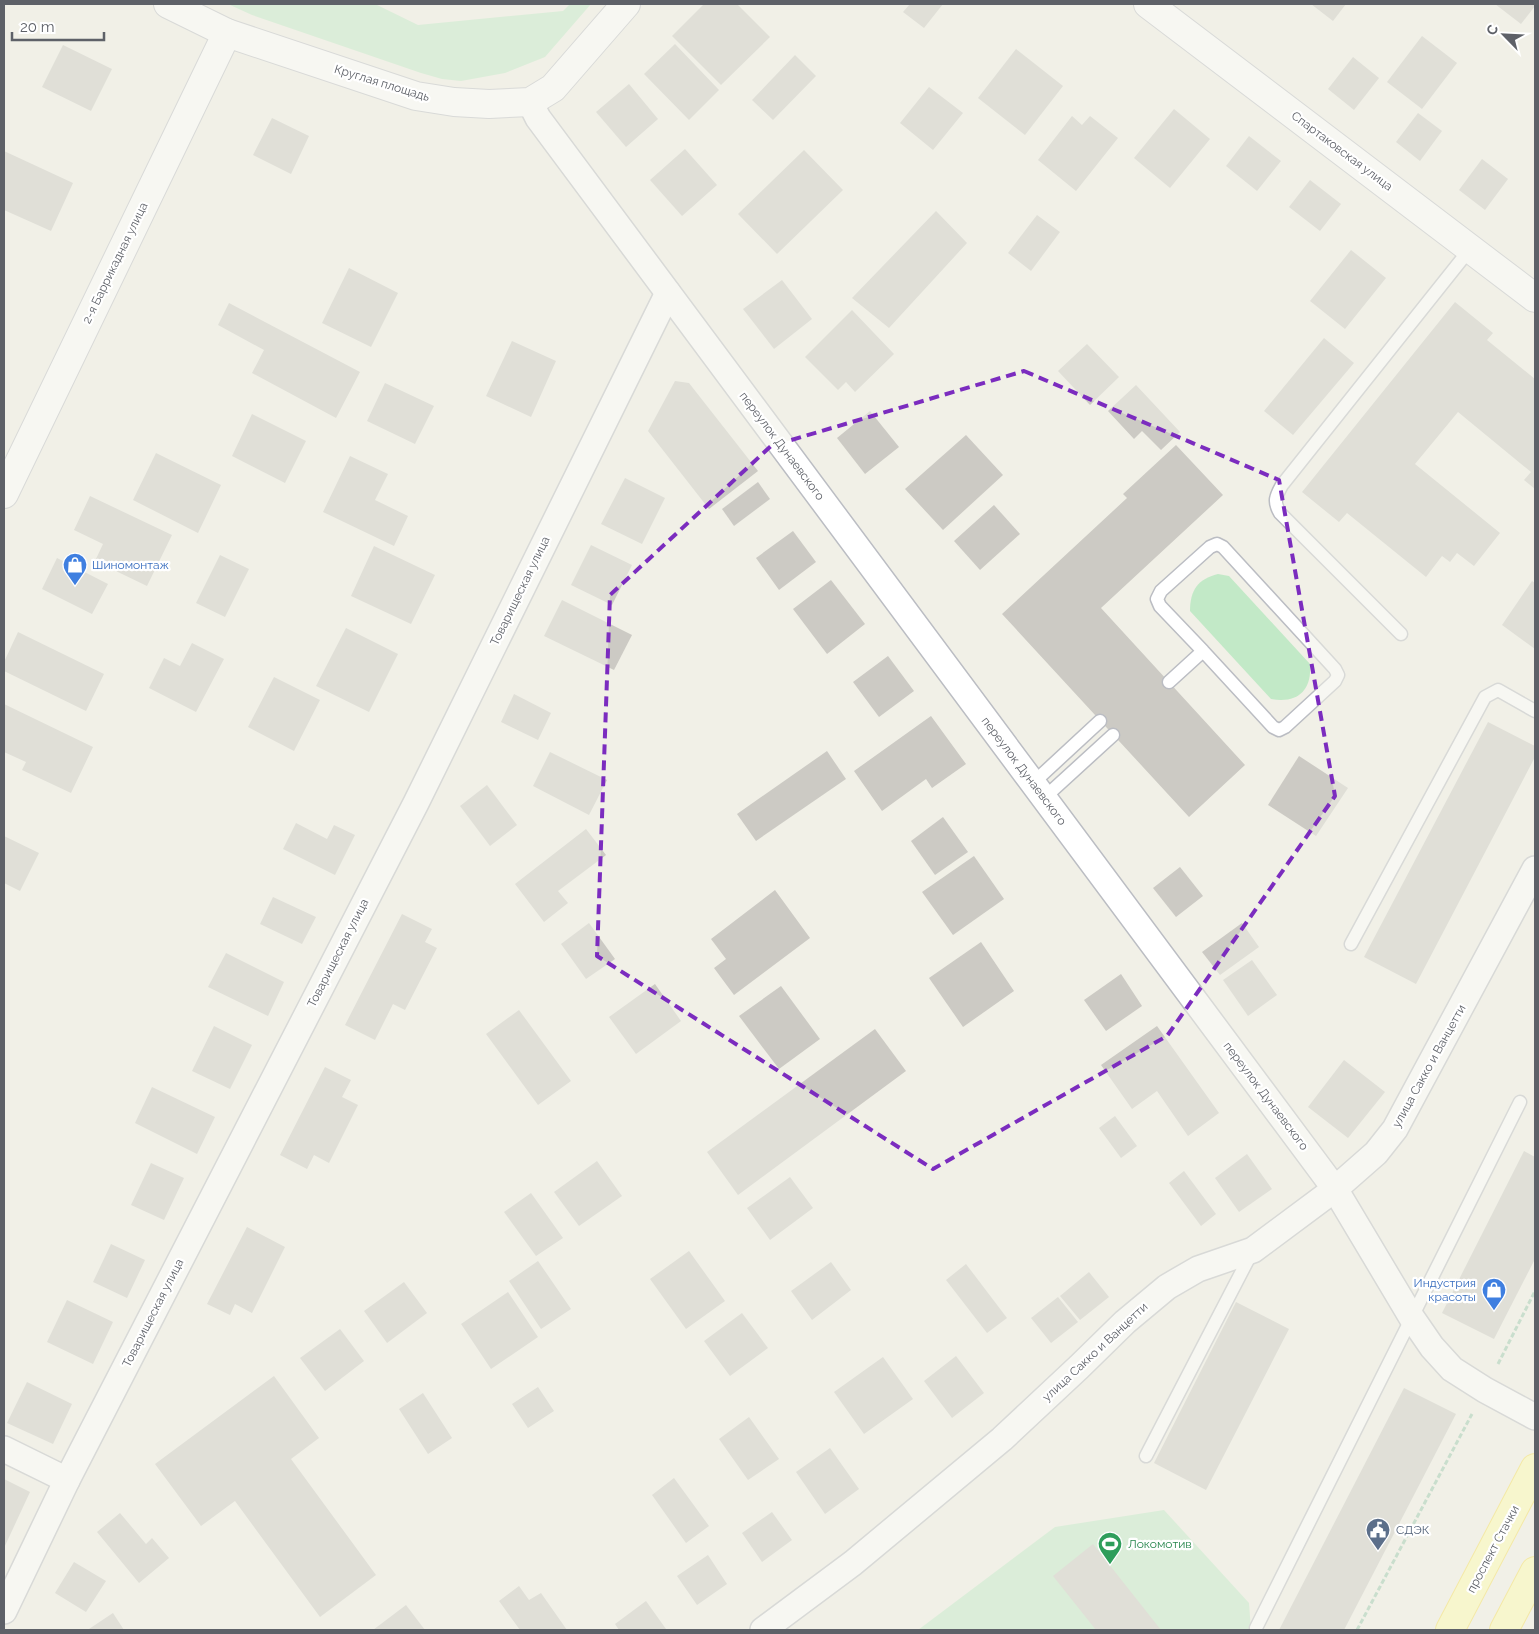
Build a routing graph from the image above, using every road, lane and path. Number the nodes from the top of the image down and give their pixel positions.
1 (168, 4) edge
2 (626, 4) edge
3 (1148, 4) edge
4 (227, 33) junction
5 (530, 102) junction
6 (1470, 249) junction
7 (668, 293) junction
8 (1535, 298) edge
9 (5, 487) edge
10 (1401, 634) dead end
11 (1203, 652) junction
12 (1169, 682) dead end
13 (1535, 711) edge
14 (1100, 721) dead end
15 (1113, 735) dead end
16 (1039, 790) junction
17 (1535, 869) edge
18 (1351, 944) dead end
19 (1520, 1102) dead end
20 (1335, 1189) junction
21 (1254, 1250) junction
22 (1535, 1292) edge
23 (1412, 1318) junction
24 (1485, 1390) junction
25 (1535, 1417) edge
26 (4, 1449) edge
27 (1146, 1456) dead end
28 (1535, 1468) edge
29 (67, 1480) junction
30 (1535, 1571) edge
31 (4, 1611) edge
32 (1256, 1628) dead end
33 (764, 1630) edge
34 (1357, 1630) edge
35 (1450, 1630) edge
36 (1504, 1630) edge

1 - 4 street, Круглая площадь
2 - 5 street, Круглая площадь
3 - 6 street, Спартаковская улица
4 - 5 street, Круглая площадь
4 - 9 street, 2-я Баррикадная улица
5 - 7 street, переулок Дунаевского
6 - 8 street, Спартаковская улица
6 - 10 lane
7 - 16 street, переулок Дунаевского
7 - 29 street, Товарищеская улица
11 - 11 lane
11 - 12 lane
13 - 18 lane
14 - 16 lane
15 - 16 lane
16 - 20 street, переулок Дунаевского
17 - 20 street, улица Сакко и Ванцетти
19 - 23 lane
20 - 21 street, улица Сакко и Ванцетти
20 - 23 street, переулок Дунаевского
21 - 27 lane
21 - 33 street, улица Сакко и Ванцетти
22 - 24 path
23 - 24 street, переулок Дунаевского
23 - 32 lane
24 - 25 street, переулок Дунаевского
24 - 34 path
26 - 29 street
28 - 35 main road, проспект Стачки
29 - 31 street, Товарищеская улица
30 - 36 main road

